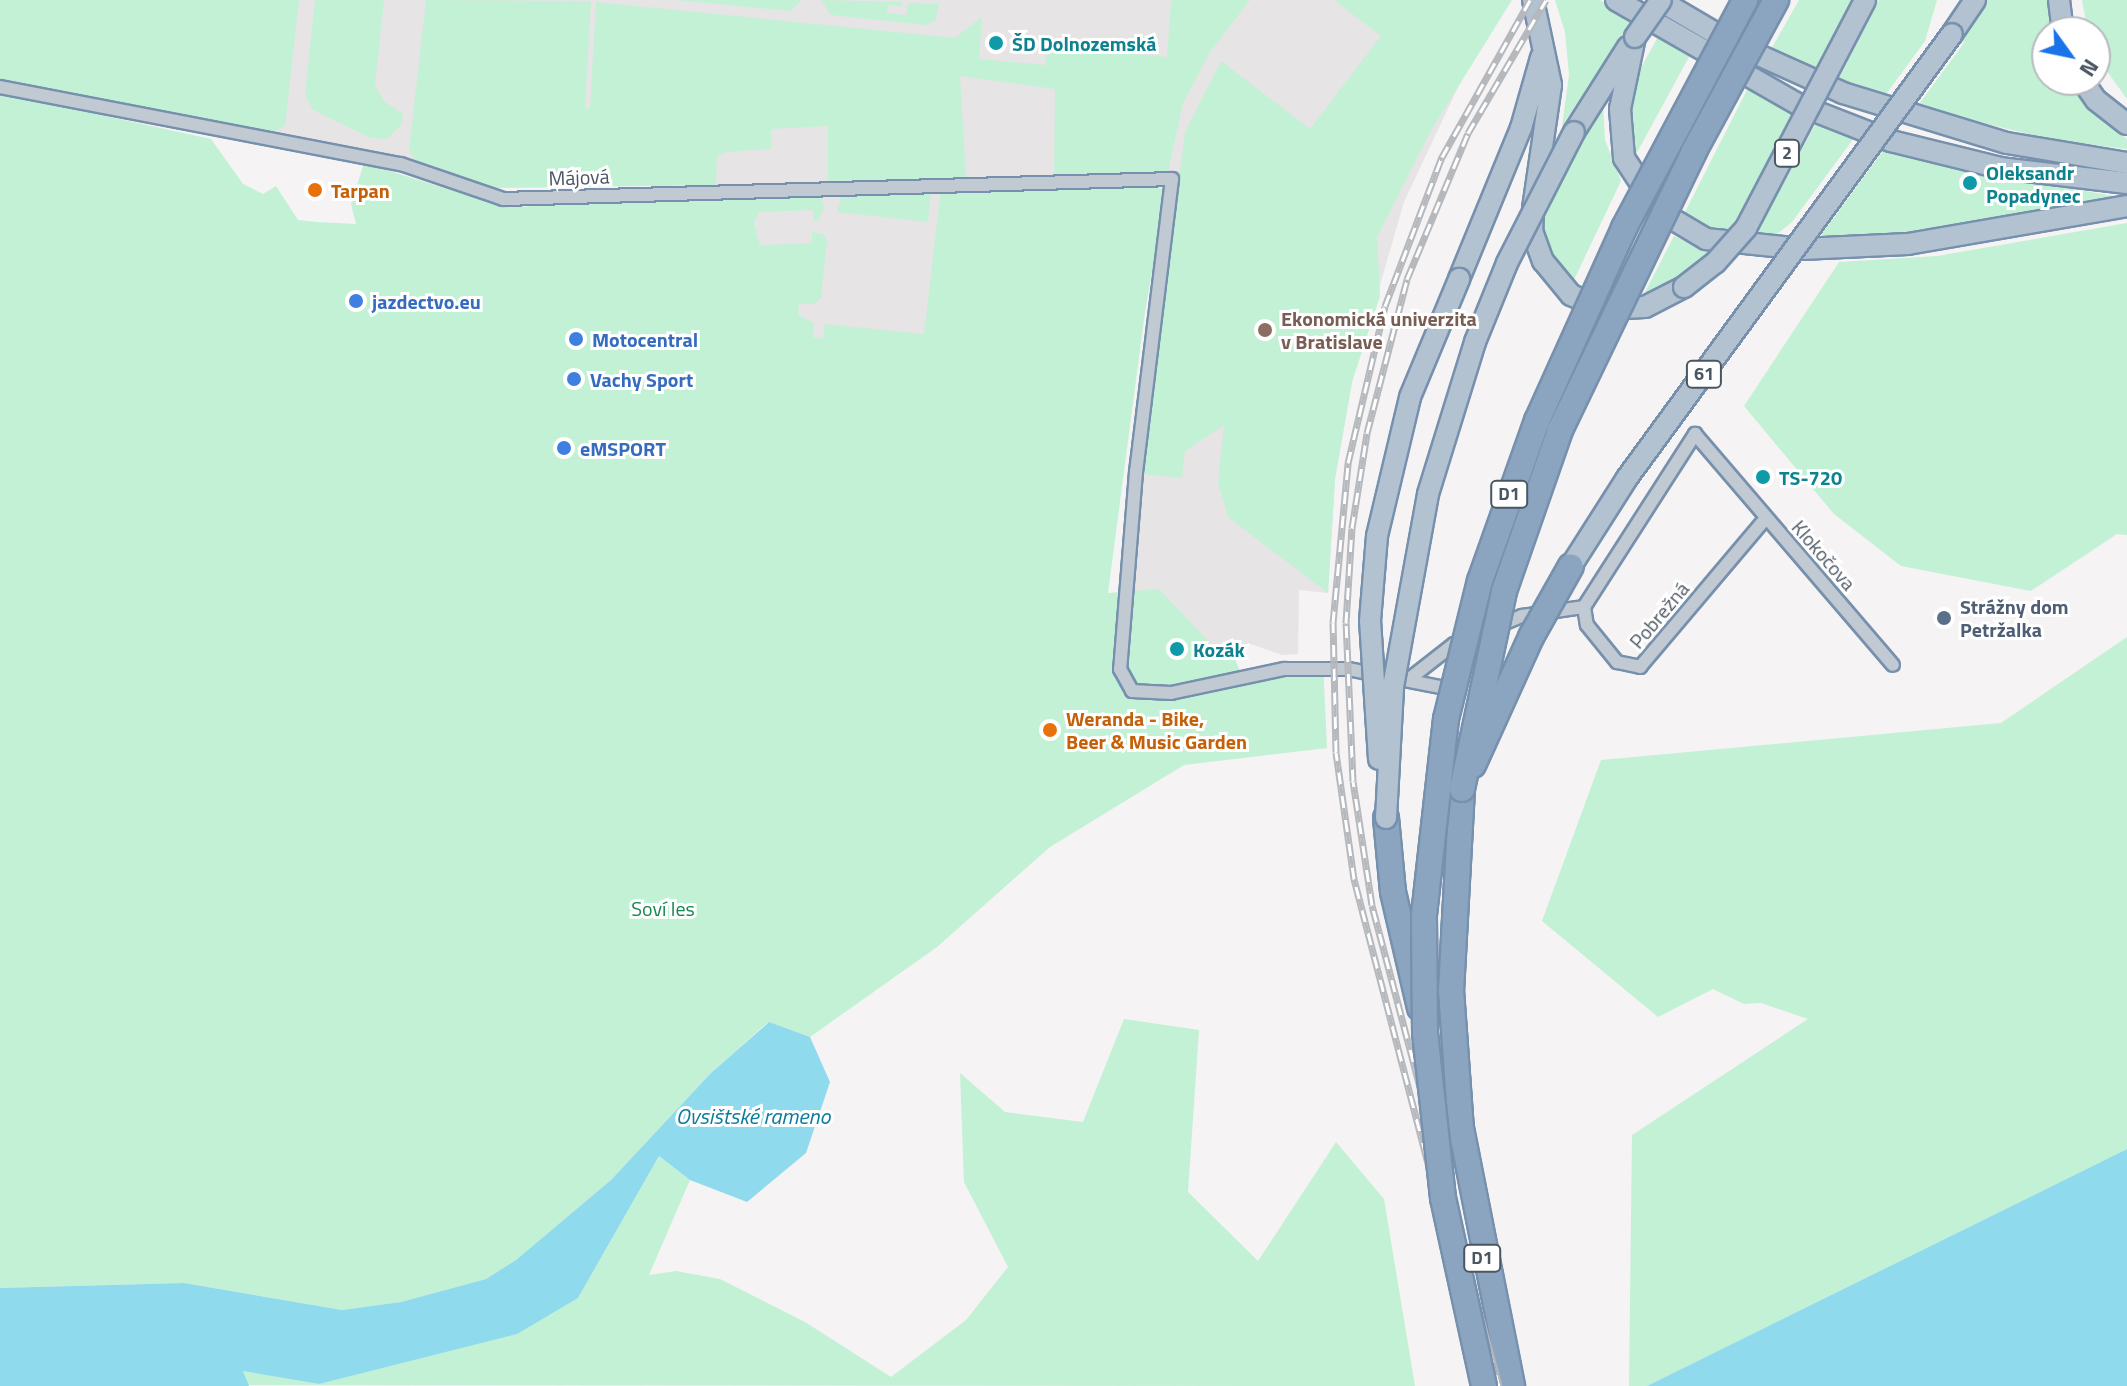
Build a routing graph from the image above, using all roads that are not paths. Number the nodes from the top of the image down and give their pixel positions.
1 (1533, 0) edge
2 (1616, 0) edge
3 (1660, 0) edge
4 (1745, 0) edge
5 (1776, 0) edge
6 (1865, 0) edge
7 (1954, 0) edge
8 (1975, 0) edge
9 (1952, 34) junction
10 (1635, 37) junction
11 (1543, 38) junction
12 (0, 87) edge
13 (2093, 96) edge
14 (2127, 124) edge
15 (2127, 163) edge
16 (2127, 183) edge
17 (2127, 206) edge
18 (1766, 518) junction
19 (1571, 566) joint
20 (1584, 607) junction
21 (1893, 665) dead end
22 (1408, 680) junction
23 (1451, 689) dead end
24 (1462, 789) junction
25 (1386, 818) junction
26 (1425, 1032) junction
27 (1484, 1386) edge
28 (1512, 1386) edge

1 - 11 main road, 2
2 - 16 main road
3 - 10 main road, bridge
3 - 15 main road
4 - 26 highway, D1, bridge
5 - 24 highway, D1, bridge
6 - 11 main road, 2, bridge
7 - 9 main road
8 - 9 main road, 61
9 - 19 main road, 61, bridge
10 - 17 main road
10 - 25 main road, bridge
11 - 25 main road, bridge
12 - 22 street, Májová
13 - 14 main road
18 - 20 street, Pobrežná
18 - 20 street, Klokočova
18 - 21 street, Klokočova
19 - 24 highway, bridge
20 - 22 street
22 - 23 street
24 - 28 highway, D1
25 - 26 highway, bridge
26 - 27 highway, D1, bridge

